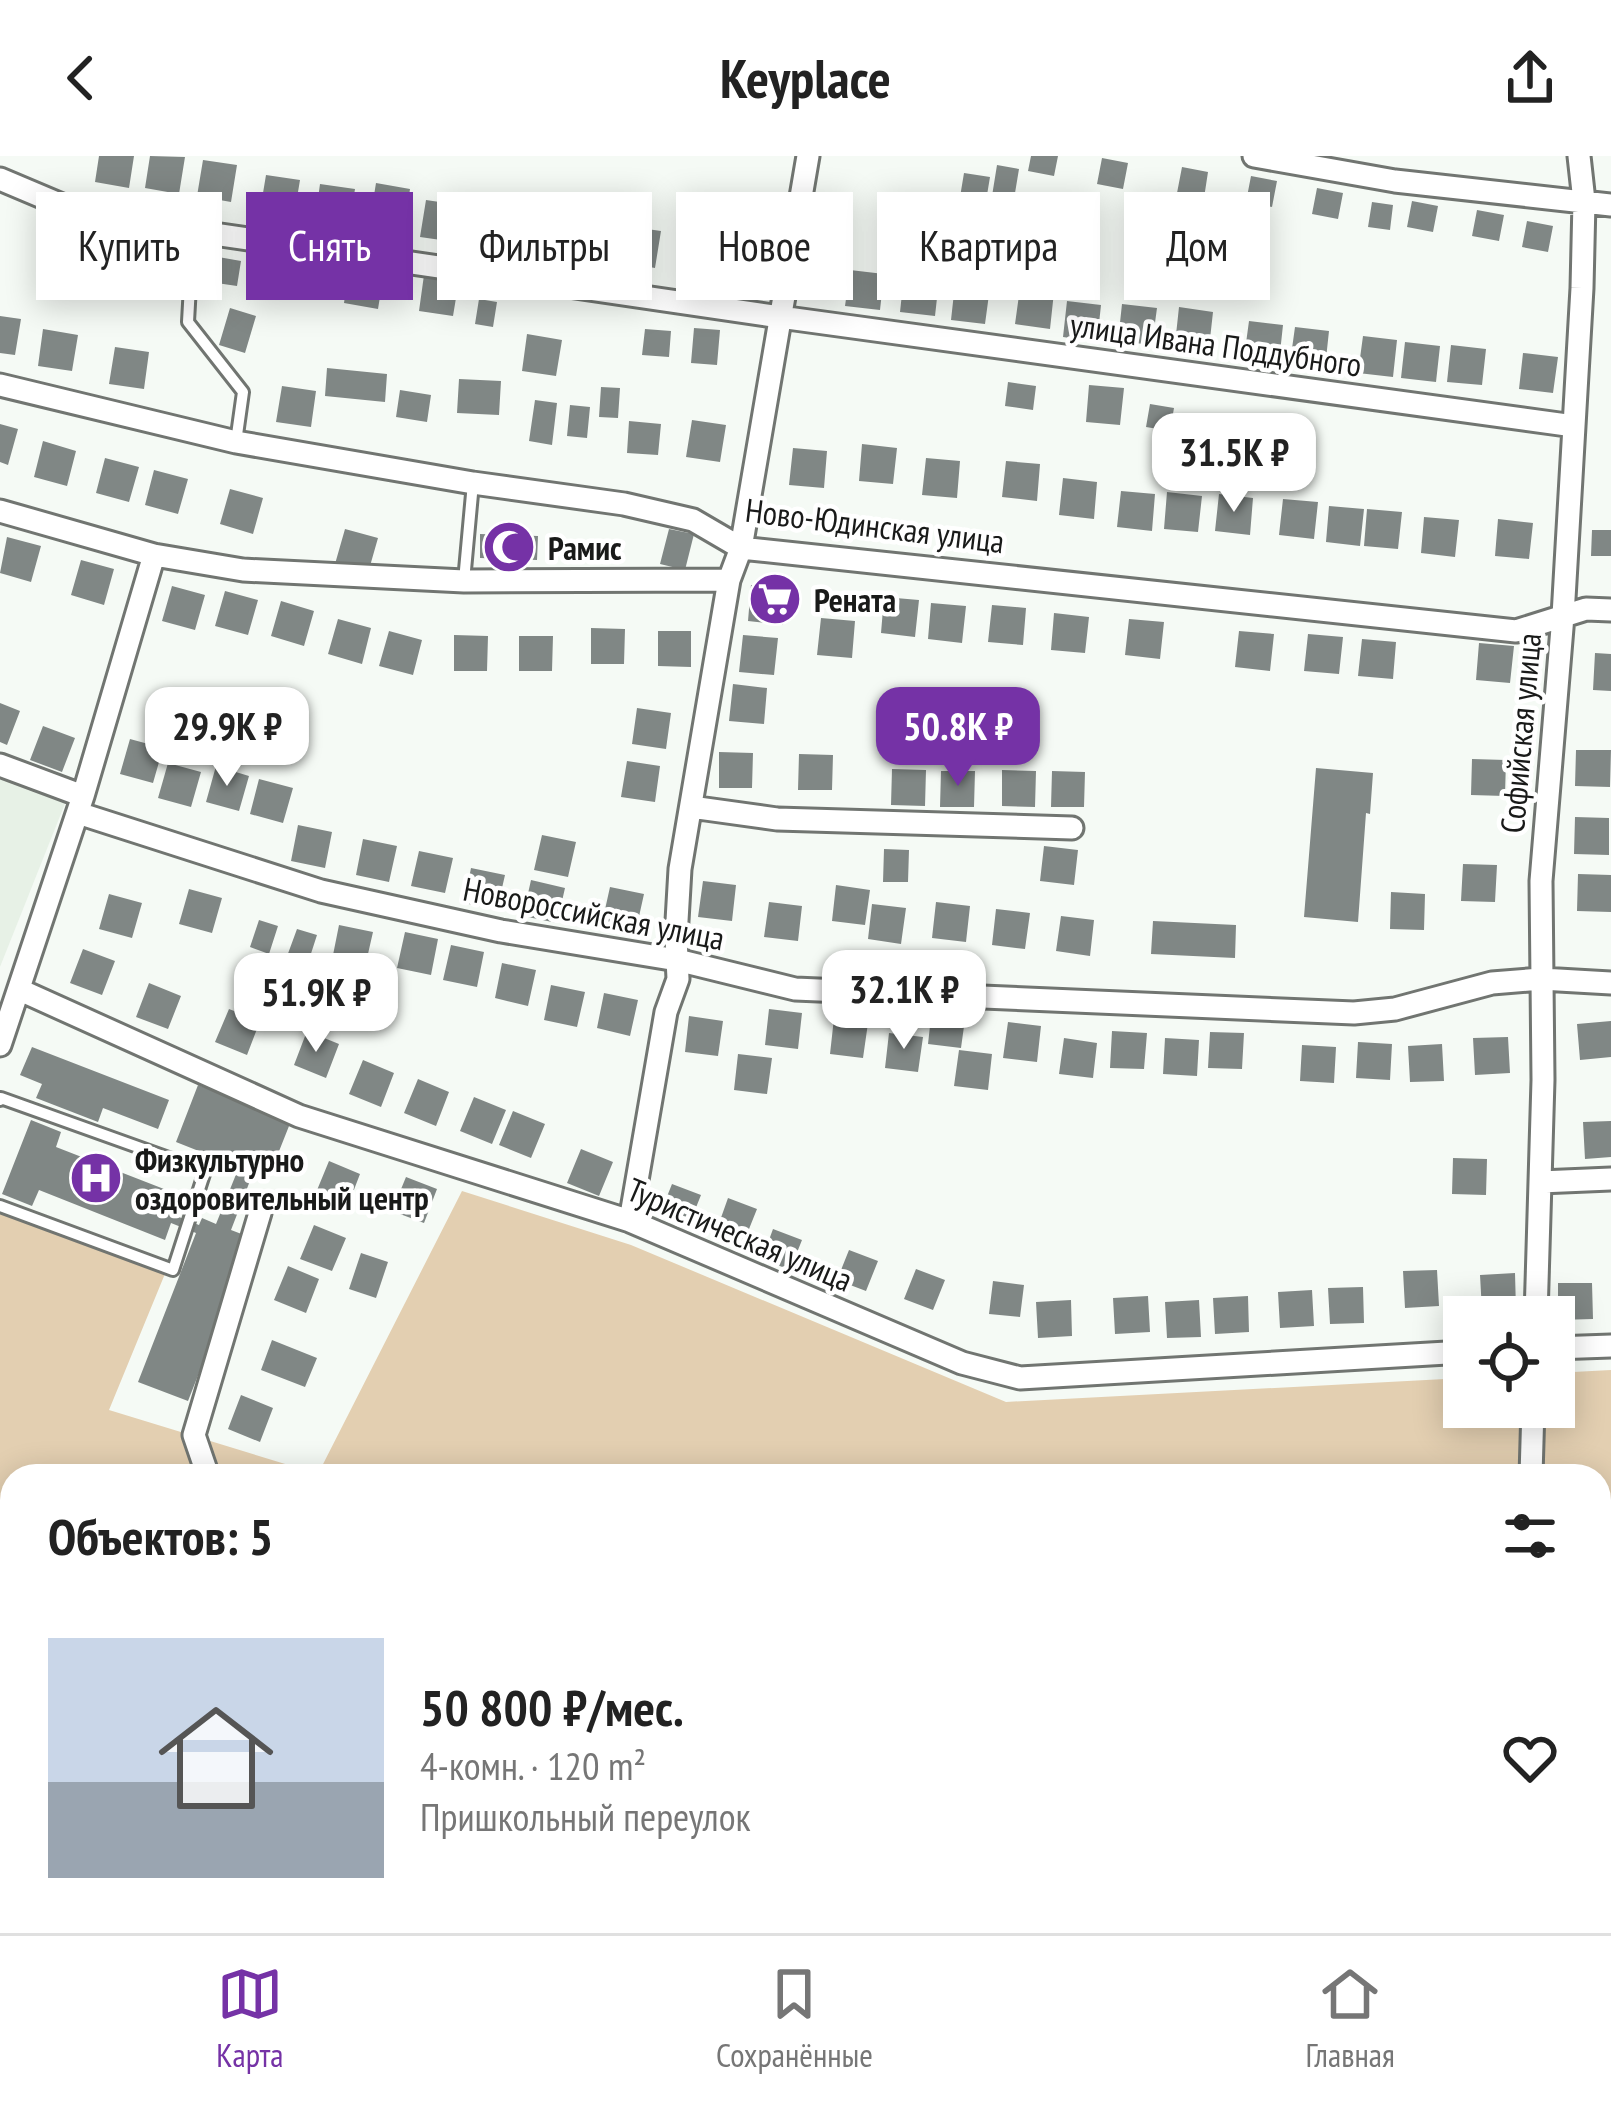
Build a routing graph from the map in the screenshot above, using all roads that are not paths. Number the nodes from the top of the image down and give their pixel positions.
1 (808, 156) edge
2 (1254, 156) edge
3 (1579, 156) edge
4 (0, 179) edge
5 (36, 194) edge
6 (1584, 201) junction
7 (1611, 205) edge
8 (222, 235) edge
9 (189, 300) edge
10 (780, 317) junction
11 (0, 385) edge
12 (1574, 426) junction
13 (236, 442) junction
14 (473, 483) junction
15 (0, 511) edge
16 (741, 548) junction
17 (154, 555) junction
18 (729, 580) junction
19 (464, 581) junction
20 (1611, 610) edge
21 (1563, 616) junction
22 (0, 765) edge
23 (81, 804) junction
24 (691, 807) junction
25 (1072, 829) dead end
26 (677, 960) junction
27 (1541, 979) junction
28 (1611, 983) edge
29 (20, 990) junction
30 (0, 1045) edge
31 (0, 1100) edge
32 (1611, 1179) edge
33 (1540, 1182) junction
34 (0, 1206) edge
35 (260, 1213) dead end
36 (630, 1221) junction
37 (1537, 1296) edge
38 (1611, 1346) edge
39 (1575, 1347) edge
40 (1443, 1353) edge
41 (1532, 1428) edge
42 (204, 1464) edge
43 (1531, 1464) edge

1 - 10 street
2 - 6 street
3 - 6 street, Софийская улица
4 - 5 street, улица Ивана Поддубного
6 - 7 street
6 - 12 street, Софийская улица
8 - 10 street, улица Ивана Поддубного
9 - 13 lane
10 - 12 street, улица Ивана Поддубного
10 - 16 street
11 - 13 street, Ново-Юдинская улица
12 - 21 street, Софийская улица
13 - 14 street, Ново-Юдинская улица
14 - 16 street, Ново-Юдинская улица
14 - 19 lane
15 - 17 street
16 - 18 street
16 - 21 street, Ново-Юдинская улица
17 - 19 street
17 - 23 street
18 - 19 street
18 - 24 street
20 - 21 street, Ново-Юдинская улица
21 - 27 street, Софийская улица
22 - 23 street, Новороссийская улица
23 - 26 street, Новороссийская улица
23 - 29 street
24 - 25 street
24 - 26 street
26 - 27 street, Новороссийская улица
26 - 36 street
27 - 28 street, Новороссийская улица
27 - 33 street, Софийская улица
29 - 30 street
29 - 36 street, Туристическая улица
31 - 34 lane
32 - 33 street
33 - 37 street, Софийская улица
35 - 42 street
36 - 40 street, Туристическая улица
38 - 39 street
41 - 43 street

